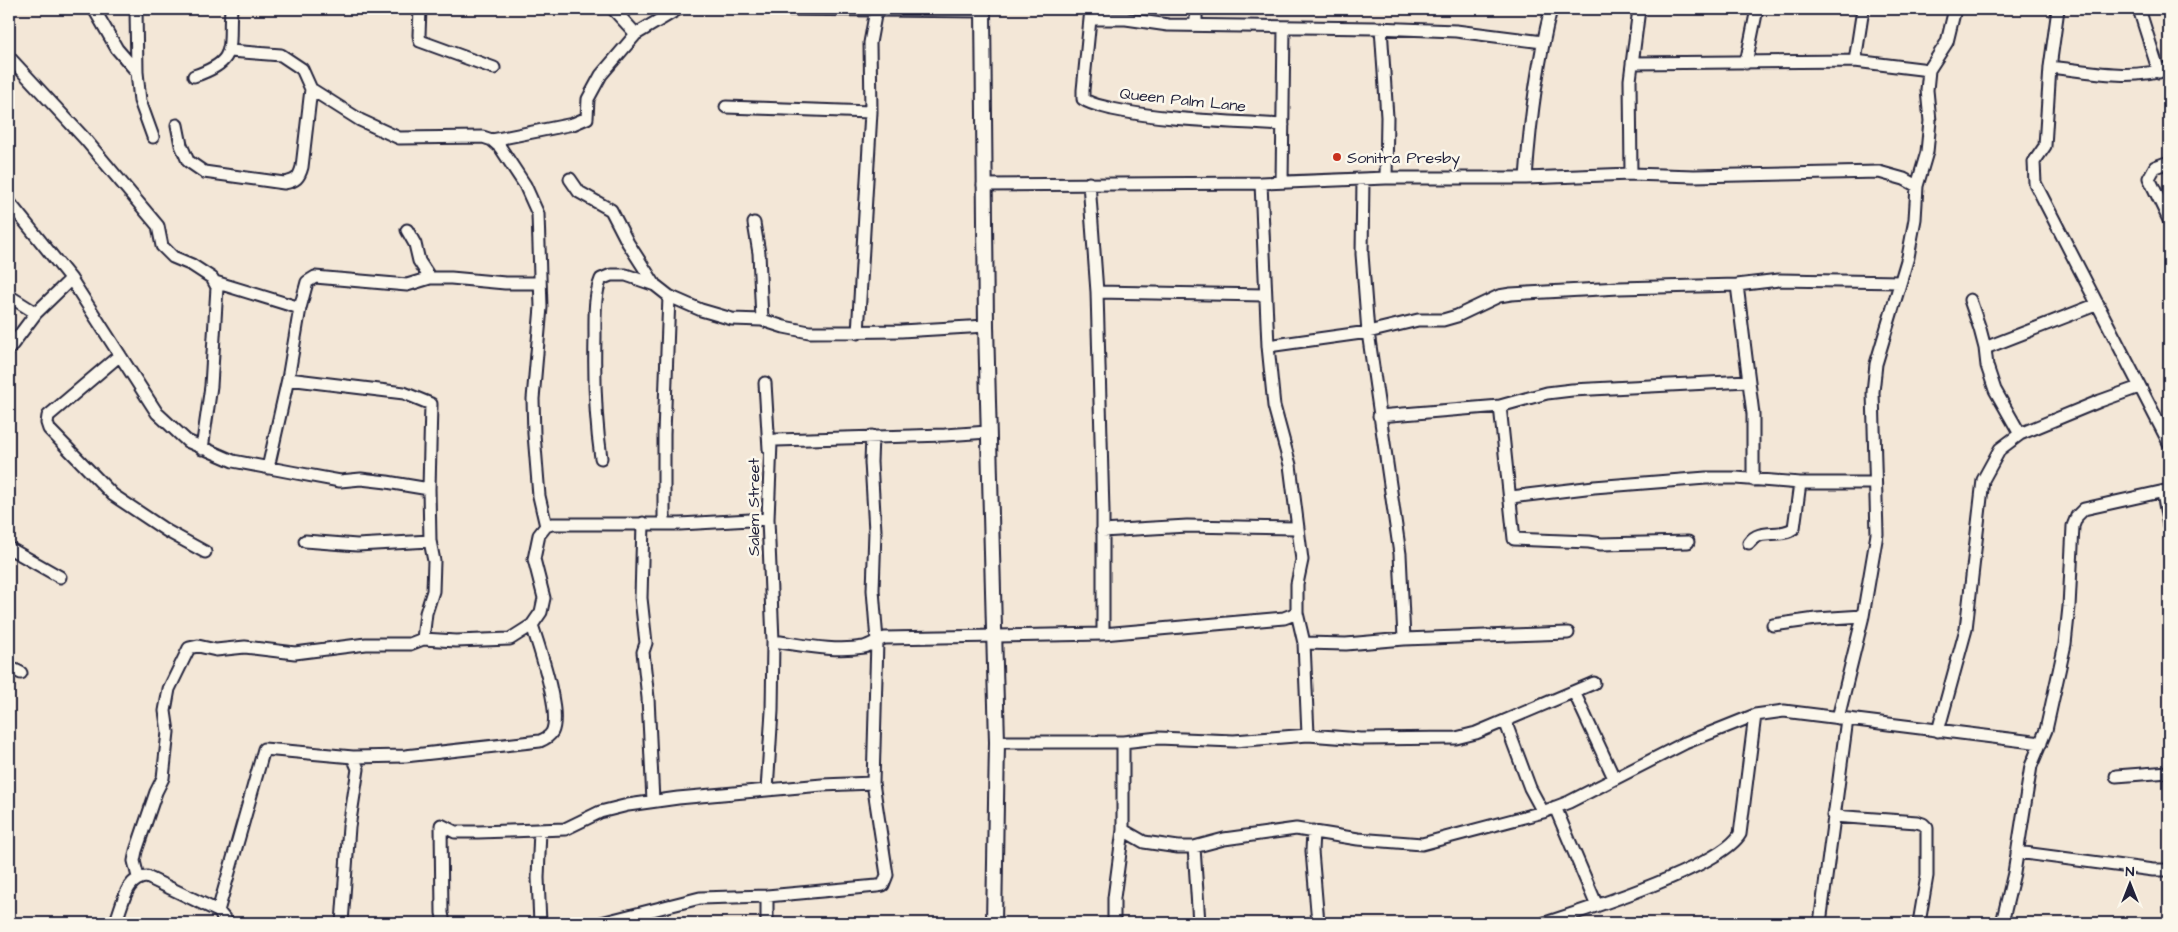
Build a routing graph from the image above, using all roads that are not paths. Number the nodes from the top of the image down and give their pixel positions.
1 (94, 9) edge
2 (136, 9) edge
3 (232, 9) edge
4 (420, 9) edge
5 (613, 9) edge
6 (678, 9) edge
7 (778, 9) edge
8 (1196, 9) edge
9 (1551, 9) edge
10 (1639, 9) edge
11 (1756, 9) edge
12 (1863, 9) edge
13 (1955, 9) edge
14 (2058, 9) edge
15 (2139, 9) edge
16 (876, 10) junction
17 (983, 10) edge
18 (1091, 14) edge
19 (1196, 24) junction
20 (1284, 28) junction
21 (1381, 28) junction
22 (636, 34) junction
23 (1543, 42) junction
24 (230, 51) junction
25 (9, 57) edge
26 (1855, 62) junction
27 (1632, 63) junction
28 (1746, 63) junction
29 (2050, 67) junction
30 (494, 68) dead end
31 (1929, 70) junction
32 (2164, 70) edge
33 (137, 72) junction
34 (194, 76) dead end
35 (311, 89) junction
36 (726, 107) dead end
37 (871, 112) junction
38 (177, 125) dead end
39 (1282, 125) junction
40 (153, 137) dead end
41 (492, 140) junction
42 (2169, 162) edge
43 (1631, 174) junction
44 (1386, 178) junction
45 (1526, 178) junction
46 (570, 179) dead end
47 (1363, 179) junction
48 (1282, 182) junction
49 (1089, 183) junction
50 (1260, 183) junction
51 (983, 185) junction
52 (1917, 186) junction
53 (9, 202) edge
54 (2169, 220) edge
55 (754, 223) dead end
56 (407, 230) dead end
57 (430, 278) junction
58 (71, 279) junction
59 (215, 282) junction
60 (1900, 282) junction
61 (539, 283) junction
62 (1737, 284) junction
63 (655, 285) junction
64 (1097, 292) junction
65 (1264, 295) junction
66 (9, 296) edge
67 (669, 296) junction
68 (1970, 300) dead end
69 (2098, 304) junction
70 (300, 308) junction
71 (36, 313) junction
72 (762, 320) junction
73 (986, 326) junction
74 (1368, 332) junction
75 (858, 333) junction
76 (1268, 346) junction
77 (1985, 348) junction
78 (9, 349) edge
79 (120, 355) junction
80 (288, 379) junction
81 (1748, 381) junction
82 (765, 383) dead end
83 (2139, 387) junction
84 (1500, 406) junction
85 (1379, 416) junction
86 (988, 432) junction
87 (2020, 434) junction
88 (872, 436) junction
89 (2169, 443) edge
90 (202, 449) junction
91 (769, 449) junction
92 (601, 458) dead end
93 (268, 468) junction
94 (1753, 480) junction
95 (1800, 483) junction
96 (1875, 483) junction
97 (429, 489) junction
98 (2166, 491) edge
99 (1511, 497) junction
100 (768, 519) junction
101 (643, 523) junction
102 (664, 524) junction
103 (546, 526) junction
104 (2169, 526) edge
105 (1297, 528) junction
106 (1102, 531) junction
107 (305, 541) dead end
108 (430, 541) junction
109 (1688, 542) dead end
110 (1749, 543) dead end
111 (9, 548) edge
112 (205, 552) dead end
113 (60, 577) dead end
114 (1296, 612) junction
115 (1863, 616) junction
116 (1773, 625) dead end
117 (532, 626) junction
118 (1568, 633) dead end
119 (1103, 634) junction
120 (995, 636) junction
121 (422, 639) junction
122 (1404, 639) junction
123 (877, 640) junction
124 (773, 641) junction
125 (1304, 643) junction
126 (9, 667) edge
127 (21, 673) dead end
128 (1594, 683) dead end
129 (1574, 692) junction
130 (1756, 715) junction
131 (1842, 718) junction
132 (1505, 721) junction
133 (1938, 731) junction
134 (1308, 734) junction
135 (997, 742) junction
136 (1123, 742) junction
137 (2041, 743) junction
138 (353, 756) junction
139 (2169, 772) edge
140 (2116, 776) dead end
141 (1614, 778) junction
142 (873, 784) junction
143 (767, 790) junction
144 (653, 802) junction
145 (1555, 807) junction
146 (1543, 812) junction
147 (1833, 816) junction
148 (540, 830) junction
149 (1123, 830) junction
150 (1313, 831) junction
151 (1194, 847) junction
152 (2017, 852) junction
153 (2169, 870) edge
154 (138, 877) junction
155 (767, 896) junction
156 (1597, 906) junction
157 (218, 911) junction
158 (115, 923) edge
159 (228, 923) edge
160 (342, 923) edge
161 (444, 923) edge
162 (540, 923) edge
163 (601, 923) edge
164 (768, 923) edge
165 (994, 923) edge
166 (1114, 923) edge
167 (1199, 923) edge
168 (1318, 923) edge
169 (1545, 923) edge
170 (1820, 923) edge
171 (1919, 923) edge
172 (2002, 923) edge

1 - 33 street
2 - 33 street
3 - 24 street
4 - 30 street
5 - 22 street
6 - 22 street
7 - 16 street
8 - 19 street
9 - 23 street
10 - 27 street
11 - 28 street
12 - 26 street
13 - 31 street
14 - 29 street
15 - 32 street
16 - 17 street
16 - 37 street
17 - 51 street
18 - 19 street
18 - 39 street, Queen Palm Lane
19 - 20 street
20 - 21 street
20 - 39 street
21 - 23 street
21 - 44 street
22 - 41 street
23 - 45 street
24 - 34 street
24 - 35 street
25 - 59 street
26 - 28 street
26 - 31 street
27 - 28 street
27 - 43 street
29 - 32 street
29 - 69 street
31 - 52 street
33 - 40 street
35 - 38 street
35 - 41 street
36 - 37 street
37 - 75 street
39 - 48 street
41 - 61 street
42 - 54 street
43 - 45 street
43 - 52 street
44 - 45 street
44 - 47 street
46 - 63 street
47 - 48 street
47 - 74 street
48 - 50 street
49 - 50 street
49 - 51 street
49 - 64 street
50 - 65 street
51 - 73 street
52 - 60 street
53 - 58 street
55 - 72 street
56 - 57 street
57 - 61 street
57 - 70 street
58 - 71 street
58 - 79 street
59 - 70 street
59 - 90 street
60 - 62 street
60 - 96 street
61 - 103 street
62 - 74 street
62 - 81 street
63 - 67 street
63 - 92 street
64 - 65 street
64 - 106 street
65 - 76 street
66 - 71 street
67 - 72 street
67 - 102 street
68 - 77 street
69 - 77 street
69 - 83 street
70 - 80 street
71 - 78 street
72 - 75 street
73 - 75 street
73 - 86 street
74 - 76 street
74 - 85 street
76 - 105 street
77 - 87 street
79 - 90 street
79 - 112 street
80 - 93 street
80 - 97 street
81 - 84 street
81 - 94 street
82 - 91 street
83 - 87 street
83 - 89 street
84 - 85 street
84 - 99 street
85 - 122 street
86 - 88 street, Salem Street
86 - 120 street
87 - 133 street
88 - 91 street, Salem Street
88 - 123 street
90 - 93 street
91 - 100 street, Salem Street
93 - 97 street
94 - 95 street
94 - 99 street
95 - 96 street
95 - 110 street
96 - 115 street
97 - 108 street
98 - 104 street
98 - 137 street
99 - 109 street
100 - 102 street
100 - 124 street, Salem Street
101 - 102 street
101 - 103 street
101 - 144 street
103 - 117 street
105 - 106 street
105 - 114 street
106 - 119 street
107 - 108 street
108 - 121 street
111 - 113 street
114 - 119 street
114 - 125 street
115 - 116 street
115 - 131 street
117 - 121 street
117 - 138 street
118 - 122 street
119 - 120 street
120 - 123 street
120 - 135 street
121 - 154 street
122 - 125 street
123 - 124 street
123 - 142 street
124 - 143 street, Salem Street
125 - 134 street
126 - 127 street
128 - 129 street
129 - 132 street
129 - 141 street
130 - 131 street
130 - 141 street
130 - 156 street
131 - 133 street
131 - 147 street
132 - 134 street
132 - 146 street
133 - 137 street
134 - 136 street
135 - 136 street
135 - 165 street
136 - 149 street
137 - 152 street
138 - 157 street
138 - 160 street
139 - 140 street
141 - 145 street
142 - 143 street
142 - 155 street
143 - 144 street
144 - 148 street
145 - 146 street
145 - 156 street
146 - 150 street
147 - 170 street
147 - 171 street
148 - 161 street
148 - 162 street
149 - 151 street
149 - 166 street
150 - 151 street
150 - 168 street
151 - 167 street
152 - 153 street
152 - 172 street
154 - 157 street
154 - 158 street
155 - 163 street
155 - 164 street
156 - 169 street
157 - 159 street

